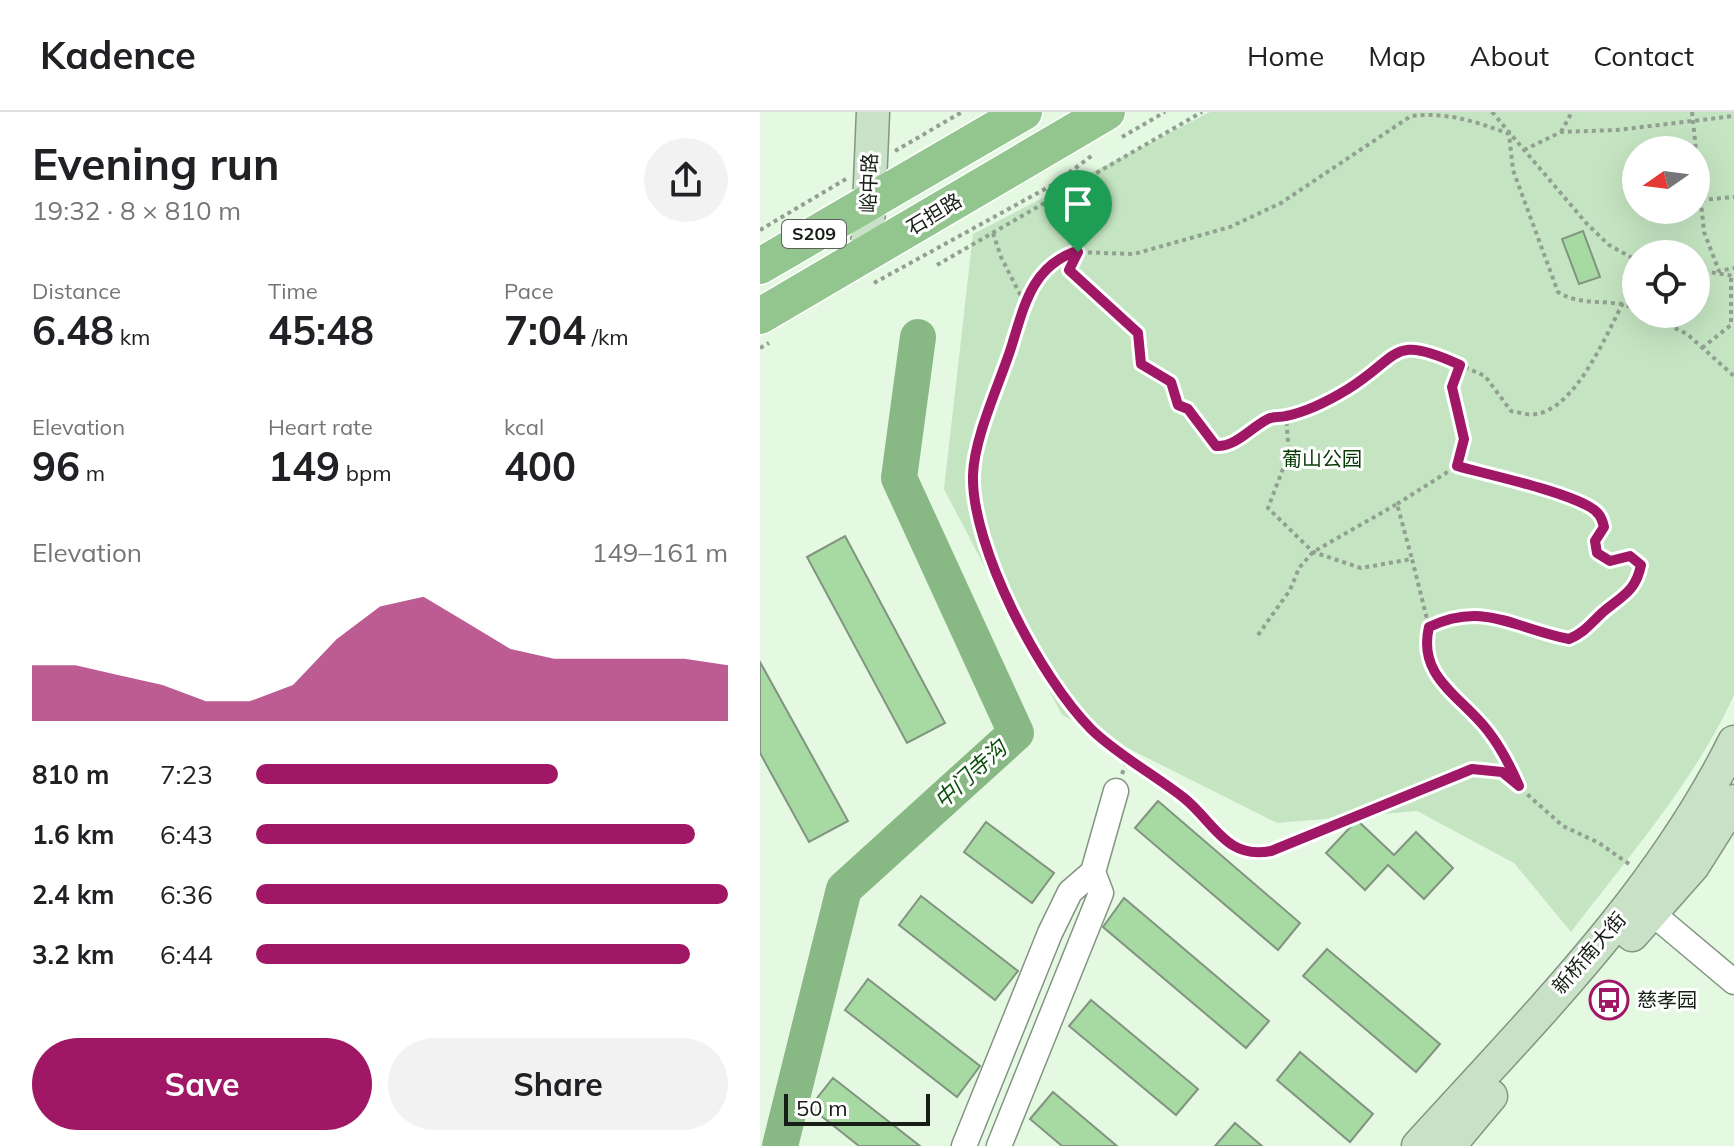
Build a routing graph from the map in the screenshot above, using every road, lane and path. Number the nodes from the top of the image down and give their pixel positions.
1 (873, 112) edge
2 (1024, 112) edge
3 (1165, 112) edge
4 (1202, 112) edge
5 (1492, 112) edge
6 (1572, 112) edge
7 (1692, 112) edge
8 (1734, 116) edge
9 (1693, 121) junction
10 (1561, 132) junction
11 (1110, 133) edge
12 (1509, 134) junction
13 (1694, 136) edge
14 (1524, 150) junction
15 (1734, 197) edge
16 (1710, 199) edge
17 (868, 202) junction
18 (1703, 224) edge
19 (993, 233) junction
20 (1078, 252) junction
21 (1622, 252) edge
22 (878, 265) junction
23 (937, 265) dead end
24 (760, 266) edge
25 (1734, 268) edge
26 (1710, 271) edge
27 (1719, 271) junction
28 (1732, 276) edge
29 (1622, 303) edge
30 (1622, 305) edge
31 (1026, 306) junction
32 (760, 316) edge
33 (1675, 328) edge
34 (1702, 348) junction
35 (1460, 365) junction
36 (1734, 376) edge
37 (1286, 416) junction
38 (1457, 466) junction
39 (1397, 504) junction
40 (1313, 552) junction
41 (1412, 559) junction
42 (1429, 627) junction
43 (1258, 635) dead end
44 (1734, 742) edge
45 (1519, 786) junction
46 (1116, 791) dead end
47 (1734, 801) edge
48 (1635, 869) dead end
49 (1093, 872) junction
50 (1652, 913) junction
51 (1734, 982) edge
52 (964, 1146) edge
53 (999, 1146) edge
54 (1418, 1146) edge
55 (1449, 1146) edge

1 - 17 main road, 峪中路
2 - 17 main road, S209
3 - 11 path, 石担路
4 - 19 path
5 - 12 path
6 - 10 path
7 - 9 path
8 - 9 path
9 - 10 path
9 - 13 path
10 - 14 path
11 - 22 path, 石担路
11 - 22 main road, 石担路 / S209
12 - 14 path
12 - 20 path
12 - 29 path
14 - 21 path
15 - 16 path
17 - 22 main road, 峪中路
17 - 24 main road, S209
18 - 27 path
19 - 23 path
19 - 31 path
20 - 31 path
20 - 37 path
22 - 32 main road, 石担路 / S209
25 - 27 path
26 - 27 path
27 - 28 path
28 - 34 path
30 - 35 path
31 - 45 path
33 - 34 path
34 - 36 path
35 - 37 path
35 - 38 path
37 - 40 path
38 - 39 path
38 - 42 path
39 - 40 path
39 - 41 path
40 - 41 path
40 - 43 path
41 - 42 path
42 - 45 path
44 - 54 main road, 新桥南大街
45 - 48 path
46 - 49 street
47 - 50 main road, 新桥南大街
49 - 52 street
49 - 53 street
50 - 51 street
50 - 55 main road, 新桥南大街

